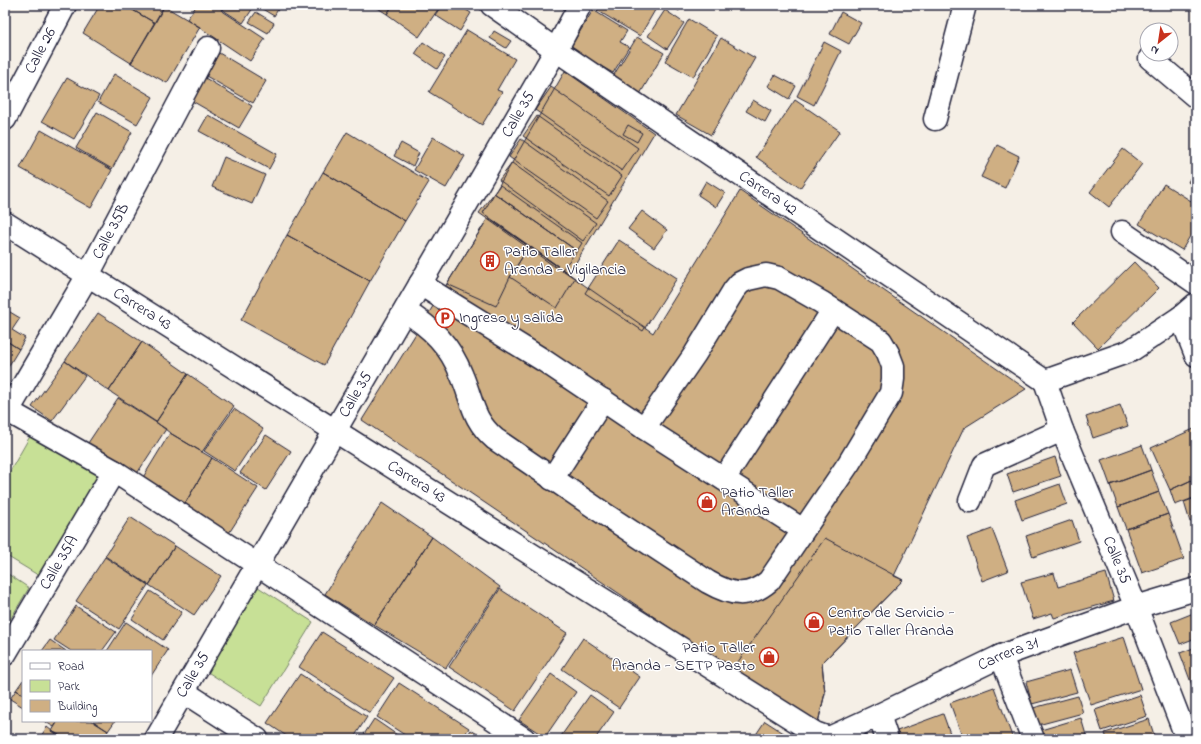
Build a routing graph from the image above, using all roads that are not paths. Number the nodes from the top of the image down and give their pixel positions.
1 (65, 5) edge
2 (492, 5) edge
3 (580, 5) edge
4 (965, 5) edge
5 (208, 48) dead end
6 (556, 50) junction
7 (1155, 62) edge
8 (1196, 97) edge
9 (5, 118) edge
10 (935, 119) dead end
11 (5, 223) edge
12 (1122, 232) dead end
13 (88, 275) junction
14 (420, 284) junction
15 (1196, 284) edge
16 (405, 310) junction
17 (833, 310) junction
18 (1188, 311) edge
19 (1196, 355) edge
20 (1045, 381) junction
21 (603, 400) junction
22 (7, 414) edge
23 (644, 428) junction
24 (335, 430) junction
25 (1062, 430) junction
26 (114, 471) junction
27 (552, 479) junction
28 (724, 479) junction
29 (970, 501) dead end
30 (803, 530) junction
31 (258, 564) junction
32 (1196, 589) edge
33 (1136, 607) junction
34 (5, 654) edge
35 (1000, 656) junction
36 (184, 692) junction
37 (879, 715) junction
38 (839, 736) edge
39 (156, 739) edge
40 (258, 739) edge
41 (524, 739) edge
42 (887, 739) edge
43 (1033, 739) edge
44 (1187, 739) edge

1 - 9 street, Calle 26
2 - 6 street, Carrera 42
3 - 6 street, Calle 35
4 - 10 street
5 - 13 street, Calle 35B
6 - 14 street, Calle 35
6 - 20 street, Carrera 42
7 - 8 street
11 - 13 street, Carrera 43
12 - 15 street
13 - 22 street, Calle 35B
13 - 24 street, Carrera 43
14 - 16 street, Calle 35
14 - 21 street
16 - 24 street, Calle 35
16 - 27 street
17 - 23 street
17 - 28 street
17 - 30 street
18 - 19 street
18 - 20 street
20 - 25 street, Calle 35
21 - 23 street
21 - 27 street
22 - 26 street
23 - 28 street
24 - 31 street, Calle 35
24 - 38 street, Carrera 43
25 - 29 street
25 - 33 street, Calle 35
26 - 31 street
26 - 34 street, Calle 35A
27 - 30 street
28 - 30 street
31 - 36 street, Calle 35
31 - 41 street
32 - 33 street, Carrera 31
33 - 35 street, Carrera 31
33 - 44 street, Calle 35
35 - 37 street, Carrera 31
35 - 43 street
36 - 39 street, Calle 35
36 - 40 street
37 - 38 street, Carrera 31
37 - 42 street

